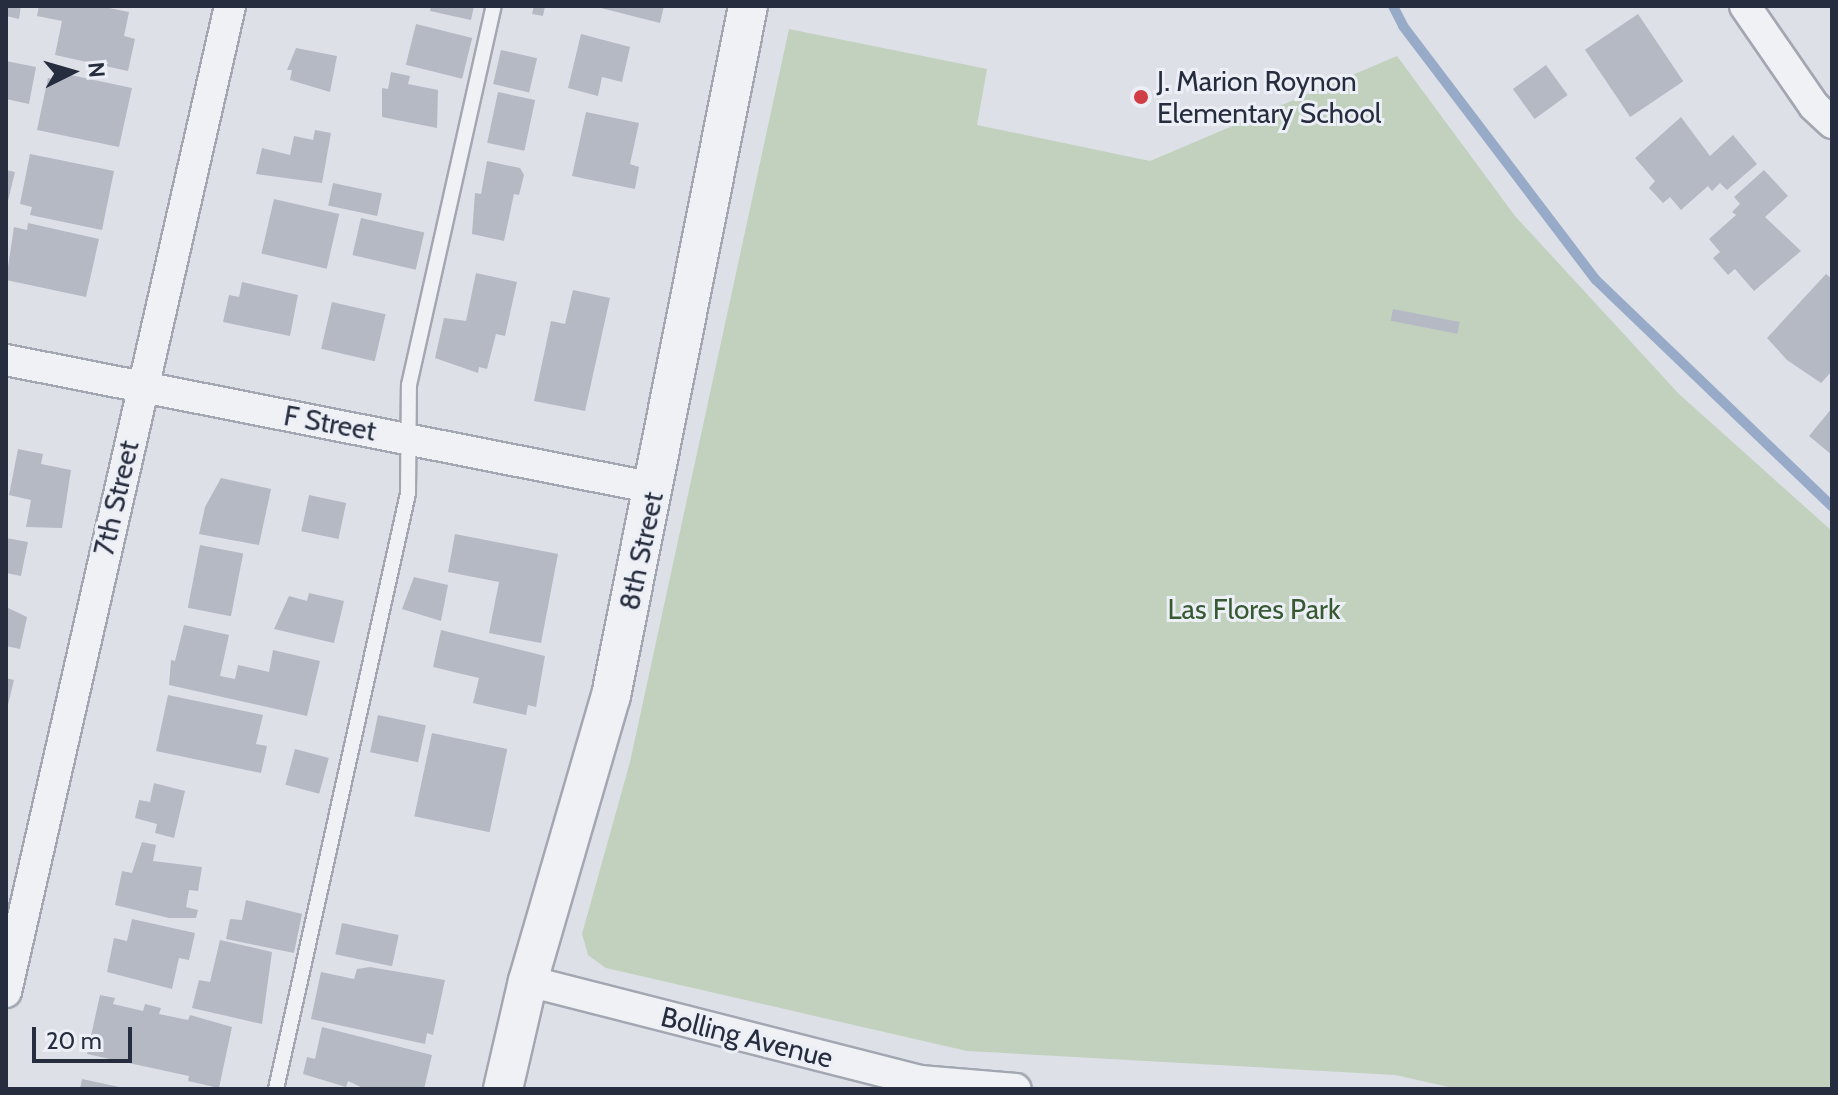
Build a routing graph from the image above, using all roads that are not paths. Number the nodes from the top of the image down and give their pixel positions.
1 (230, 6) edge
2 (494, 6) edge
3 (748, 6) edge
4 (1745, 6) edge
5 (1832, 123) edge
6 (6, 360) edge
7 (141, 390) junction
8 (407, 436) junction
9 (654, 488) junction
10 (528, 981) junction
11 (6, 992) edge
12 (276, 1089) edge
13 (503, 1089) edge
14 (1016, 1089) edge

1 - 7 street, 7th Street
2 - 8 lane
3 - 9 street, 8th Street
4 - 5 street
6 - 7 street, F Street
7 - 8 street, F Street
7 - 11 street, 7th Street
8 - 9 street, F Street
8 - 12 lane
9 - 10 street, 8th Street
10 - 13 street, 8th Street
10 - 14 street, Bolling Avenue

